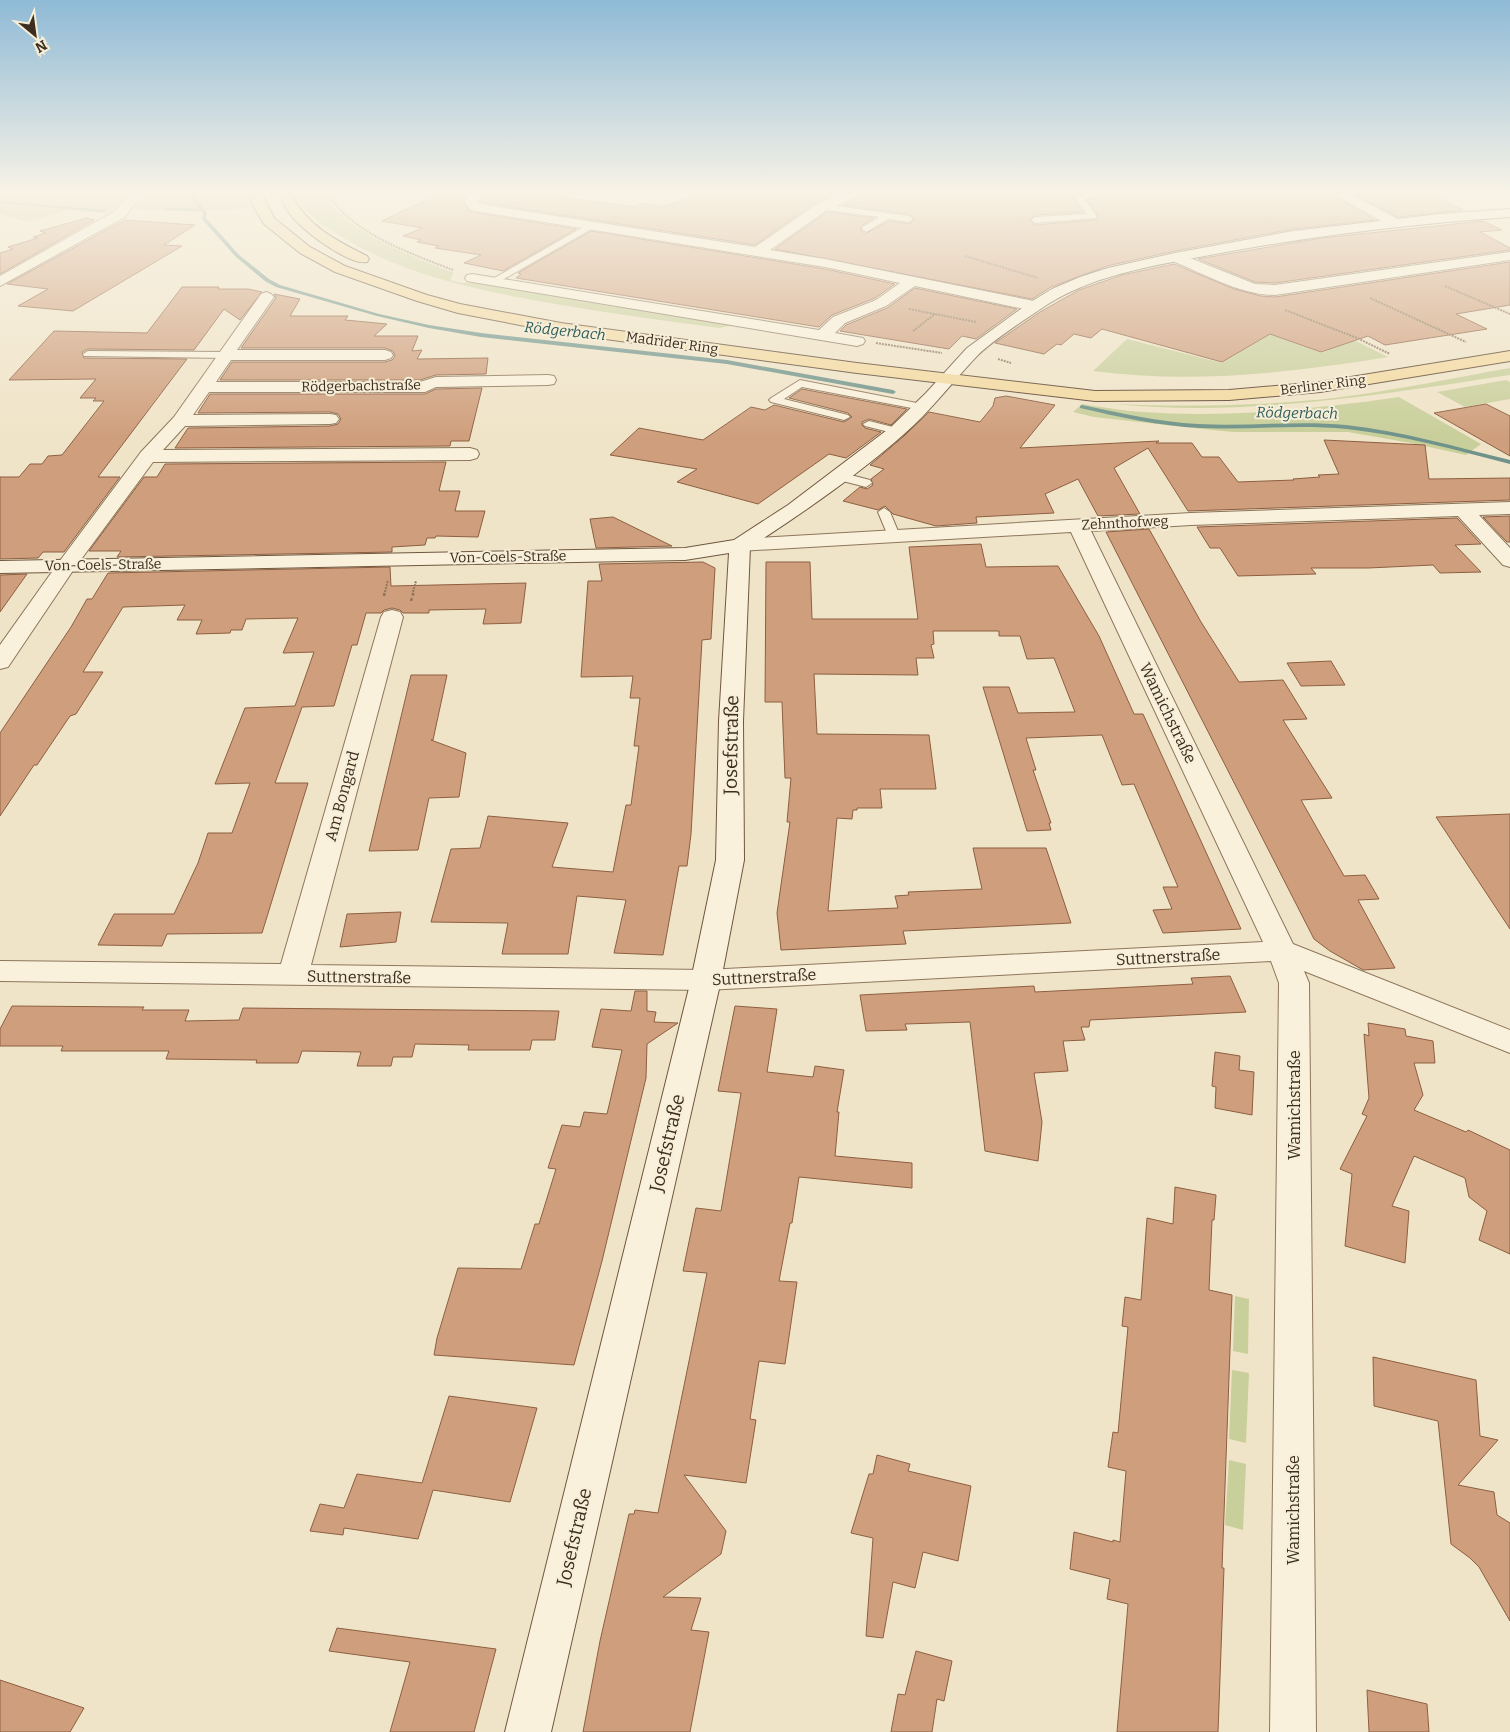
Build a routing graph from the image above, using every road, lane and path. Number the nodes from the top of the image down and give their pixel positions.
1 (13, 275) edge
2 (355, 275) edge
3 (465, 275) edge
4 (503, 275) edge
5 (881, 275) edge
6 (1029, 275) edge
7 (1102, 275) edge
8 (1221, 275) edge
9 (1375, 275) edge
10 (1418, 275) edge
11 (472, 278) joint
12 (494, 280) junction
13 (913, 281) junction
14 (1333, 281) junction
15 (0, 282) edge
16 (1070, 287) junction
17 (1260, 290) junction
18 (470, 295) dead end
19 (266, 297) dead end
20 (881, 303) junction
21 (1034, 306) junction
22 (935, 314) junction
23 (1510, 314) edge
24 (1004, 328) junction
25 (913, 331) dead end
26 (822, 336) junction
27 (857, 342) joint
28 (1467, 342) dead end
29 (926, 351) dead end
30 (88, 354) dead end
31 (227, 355) junction
32 (385, 355) dead end
33 (1391, 355) dead end
34 (1510, 356) edge
35 (953, 373) junction
36 (548, 380) dead end
37 (203, 387) junction
38 (922, 406) junction
39 (844, 417) dead end
40 (330, 419) dead end
41 (180, 421) junction
42 (869, 424) dead end
43 (897, 431) junction
44 (470, 454) dead end
45 (148, 456) junction
46 (839, 476) junction
47 (866, 483) dead end
48 (1510, 508) edge
49 (1463, 509) junction
50 (884, 512) dead end
51 (1078, 525) junction
52 (894, 536) junction
53 (740, 545) junction
54 (422, 559) junction
55 (393, 560) junction
56 (1510, 561) edge
57 (66, 566) junction
58 (0, 567) edge
59 (392, 617) junction
60 (0, 662) edge
61 (1282, 951) junction
62 (0, 971) edge
63 (293, 976) junction
64 (706, 980) junction
65 (1510, 1042) edge
66 (528, 1732) edge
67 (1293, 1732) edge

1 - 15 street
2 - 35 main road, Madrider Ring
3 - 11 path
4 - 12 lane
5 - 13 street
6 - 16 path
7 - 16 street, Von-Coels-Straße
8 - 17 street
9 - 14 street
10 - 23 path
11 - 12 street
12 - 26 street
13 - 20 street
13 - 21 street
14 - 17 street
14 - 28 path
16 - 21 street, Von-Coels-Straße
17 - 33 path
18 - 35 main road, Madrider Ring
19 - 31 street
20 - 22 path
20 - 26 street
21 - 24 street, Von-Coels-Straße
22 - 24 path
22 - 25 path
24 - 35 street, Von-Coels-Straße
26 - 27 street
27 - 29 path
30 - 31 lane
31 - 32 street, Rödgerbachstraße
31 - 37 street
34 - 35 main road, Berliner Ring
35 - 38 street, Von-Coels-Straße
36 - 37 street, Rödgerbachstraße
37 - 41 street
38 - 39 lane
38 - 43 street, Von-Coels-Straße
40 - 41 street, Rödgerbachstraße
41 - 45 street
42 - 43 lane
43 - 46 street, Von-Coels-Straße
44 - 45 street
45 - 57 street
46 - 47 lane
46 - 53 street, Von-Coels-Straße
48 - 49 street, Zehnthofweg
49 - 51 street, Zehnthofweg
49 - 56 street
50 - 52 lane
51 - 52 street, Zehnthofweg
51 - 61 street, Wamichstraße
52 - 53 street, Zehnthofweg
53 - 54 street, Von-Coels-Straße
53 - 64 street, Josefstraße
54 - 55 street, Von-Coels-Straße
54 - 59 path
55 - 57 street, Von-Coels-Straße
55 - 59 path
57 - 58 street, Von-Coels-Straße
57 - 60 street
59 - 63 street, Am Bongard
61 - 64 street, Suttnerstraße
61 - 65 street, Suttnerstraße
61 - 67 street, Wamichstraße
62 - 63 street, Suttnerstraße
63 - 64 street, Suttnerstraße
64 - 66 street, Josefstraße

